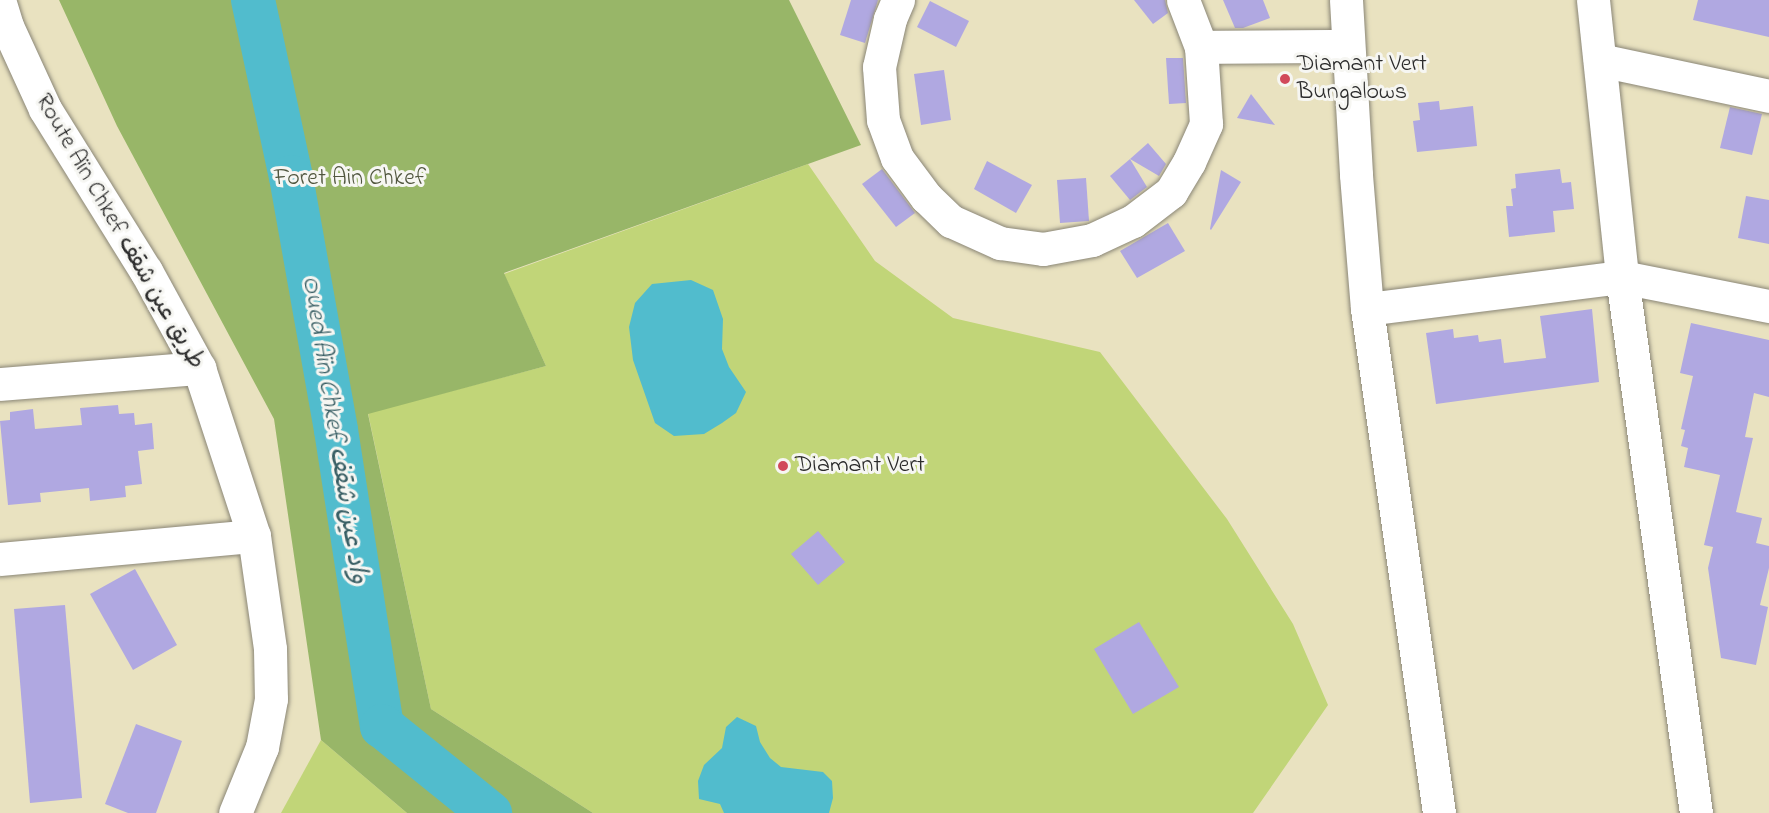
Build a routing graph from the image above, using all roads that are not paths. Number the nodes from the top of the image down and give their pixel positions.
1 (898, 0) edge
2 (1183, 0) edge
3 (1346, 0) edge
4 (1593, 0) edge
5 (0, 3) edge
6 (1348, 46) junction
7 (1201, 47) junction
8 (1600, 60) junction
9 (1769, 96) edge
10 (1622, 277) junction
11 (1769, 306) edge
12 (1367, 309) junction
13 (199, 368) junction
14 (0, 384) edge
15 (254, 536) junction
16 (0, 559) edge
17 (235, 813) edge
18 (1439, 813) edge
19 (1696, 813) edge

1 - 7 street
2 - 7 street
3 - 6 street
4 - 8 street
5 - 13 street, Route Aïn Chkef طريق عين شقف
6 - 7 street
6 - 12 street
8 - 9 street
8 - 10 street
10 - 11 street
10 - 12 street
10 - 19 street
12 - 18 street
13 - 14 street
13 - 15 street, Route Aïn Chkef طريق عين شقف
15 - 16 street
15 - 17 street, Route Aïn Chkef طريق عين شقف

